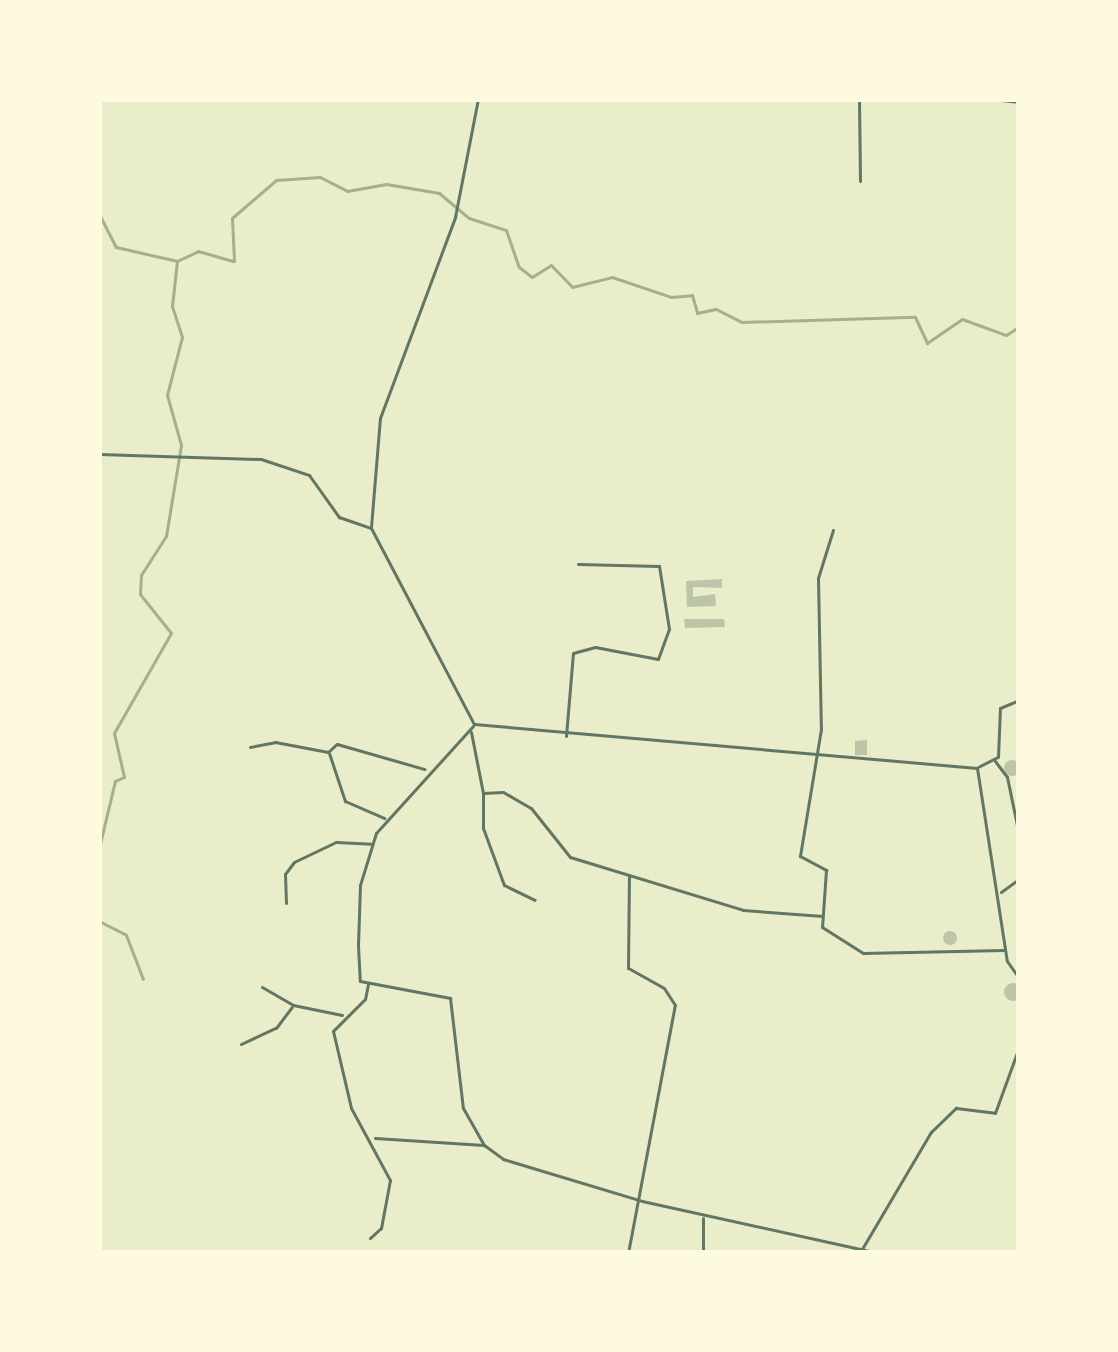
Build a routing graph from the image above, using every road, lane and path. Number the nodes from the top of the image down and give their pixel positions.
1 (478, 99) edge
2 (859, 99) edge
3 (991, 99) edge
4 (1019, 102) edge
5 (860, 181) dead end
6 (99, 454) edge
7 (370, 528) junction
8 (833, 530) dead end
9 (578, 564) dead end
10 (1019, 700) edge
11 (472, 727) junction
12 (566, 736) junction
13 (250, 747) dead end
14 (328, 752) junction
15 (815, 758) junction
16 (994, 760) junction
17 (977, 768) junction
18 (426, 770) junction
19 (482, 793) junction
20 (387, 819) junction
21 (1019, 835) edge
22 (373, 844) junction
23 (628, 875) junction
24 (1019, 879) edge
25 (1001, 892) junction
26 (536, 900) dead end
27 (286, 903) dead end
28 (823, 916) junction
29 (1006, 951) junction
30 (1019, 978) edge
31 (368, 982) junction
32 (262, 987) dead end
33 (293, 1005) junction
34 (344, 1015) junction
35 (241, 1044) dead end
36 (1019, 1047) edge
37 (374, 1138) junction
38 (484, 1145) junction
39 (642, 1201) junction
40 (703, 1216) junction
41 (370, 1238) dead end
42 (862, 1249) junction
43 (628, 1253) edge
44 (703, 1253) edge
45 (879, 1253) edge

1 - 7 street
2 - 5 street
3 - 4 street
6 - 7 street
7 - 11 street
8 - 15 street
9 - 12 street
10 - 16 street
11 - 12 street
11 - 18 street
11 - 19 street
12 - 15 street
13 - 14 street
14 - 18 street
14 - 20 street
15 - 17 street
15 - 28 street
16 - 17 street
16 - 21 street
17 - 25 street
18 - 20 street
19 - 23 street
19 - 26 street
20 - 22 street
22 - 27 street
22 - 31 street
23 - 28 street
23 - 39 street
24 - 25 street
25 - 29 street
28 - 29 street
29 - 30 street
31 - 34 street
31 - 38 street
32 - 33 street
33 - 34 street
33 - 35 street
34 - 37 street
36 - 42 street
37 - 38 street
37 - 41 street
38 - 39 street
39 - 40 street
39 - 43 street
40 - 42 street
40 - 44 street
42 - 45 street

